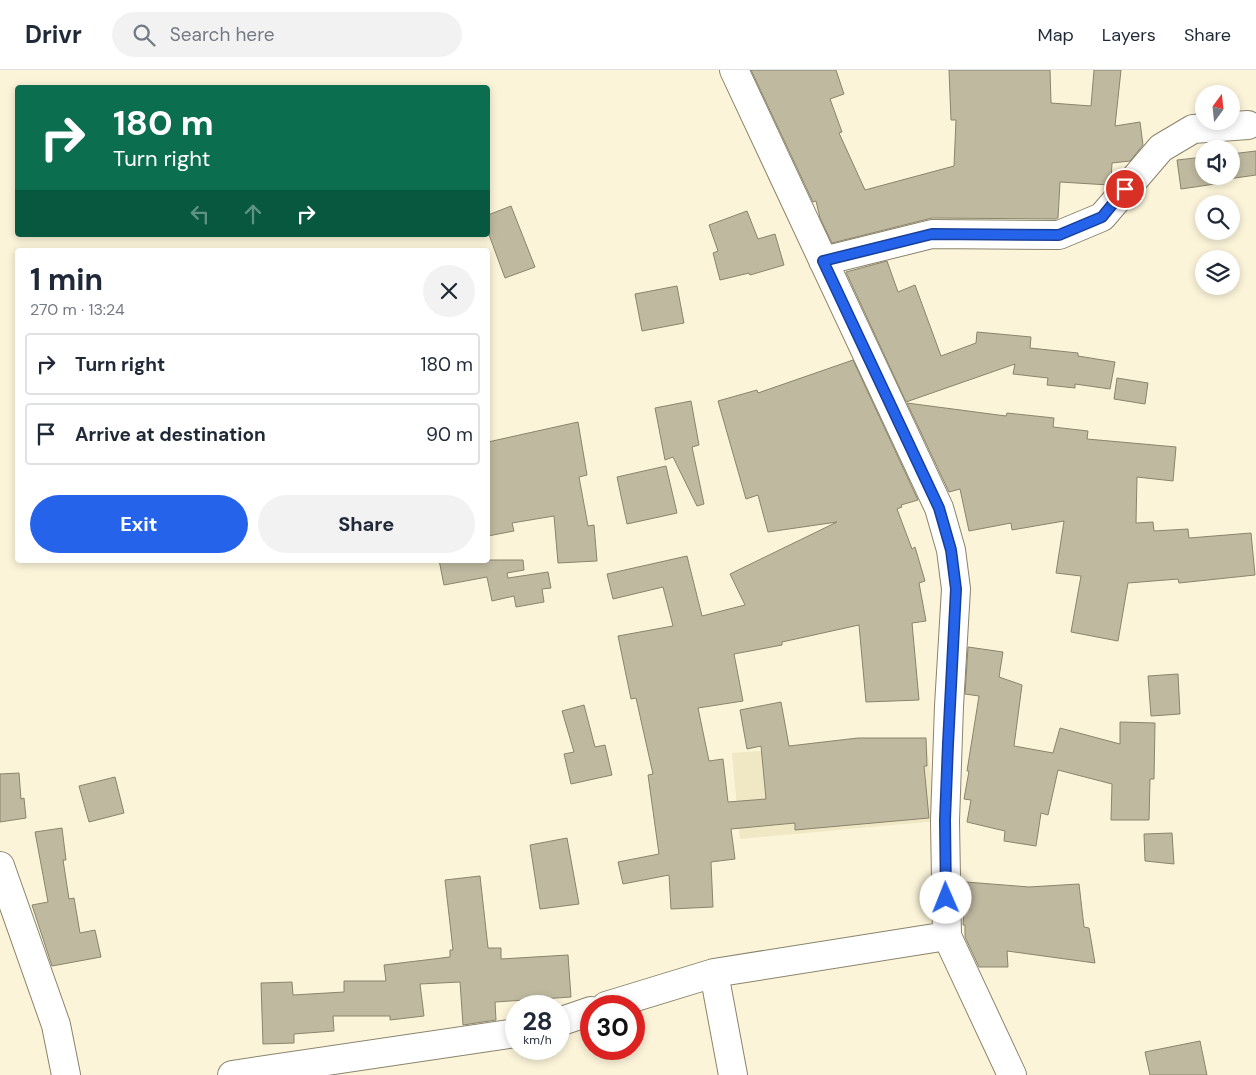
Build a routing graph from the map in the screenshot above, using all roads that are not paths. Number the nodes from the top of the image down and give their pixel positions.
1 (734, 70) edge
2 (1248, 125) dead end
3 (823, 261) junction
4 (0, 866) edge
5 (947, 936) junction
6 (714, 973) junction
7 (642, 995) edge
8 (505, 1035) edge
9 (66, 1075) edge
10 (232, 1075) edge
11 (733, 1075) edge
12 (1012, 1075) edge

1 - 3 street
2 - 3 street
3 - 5 street
4 - 9 street
5 - 6 street
5 - 12 street
6 - 7 street
6 - 11 street
8 - 10 street

